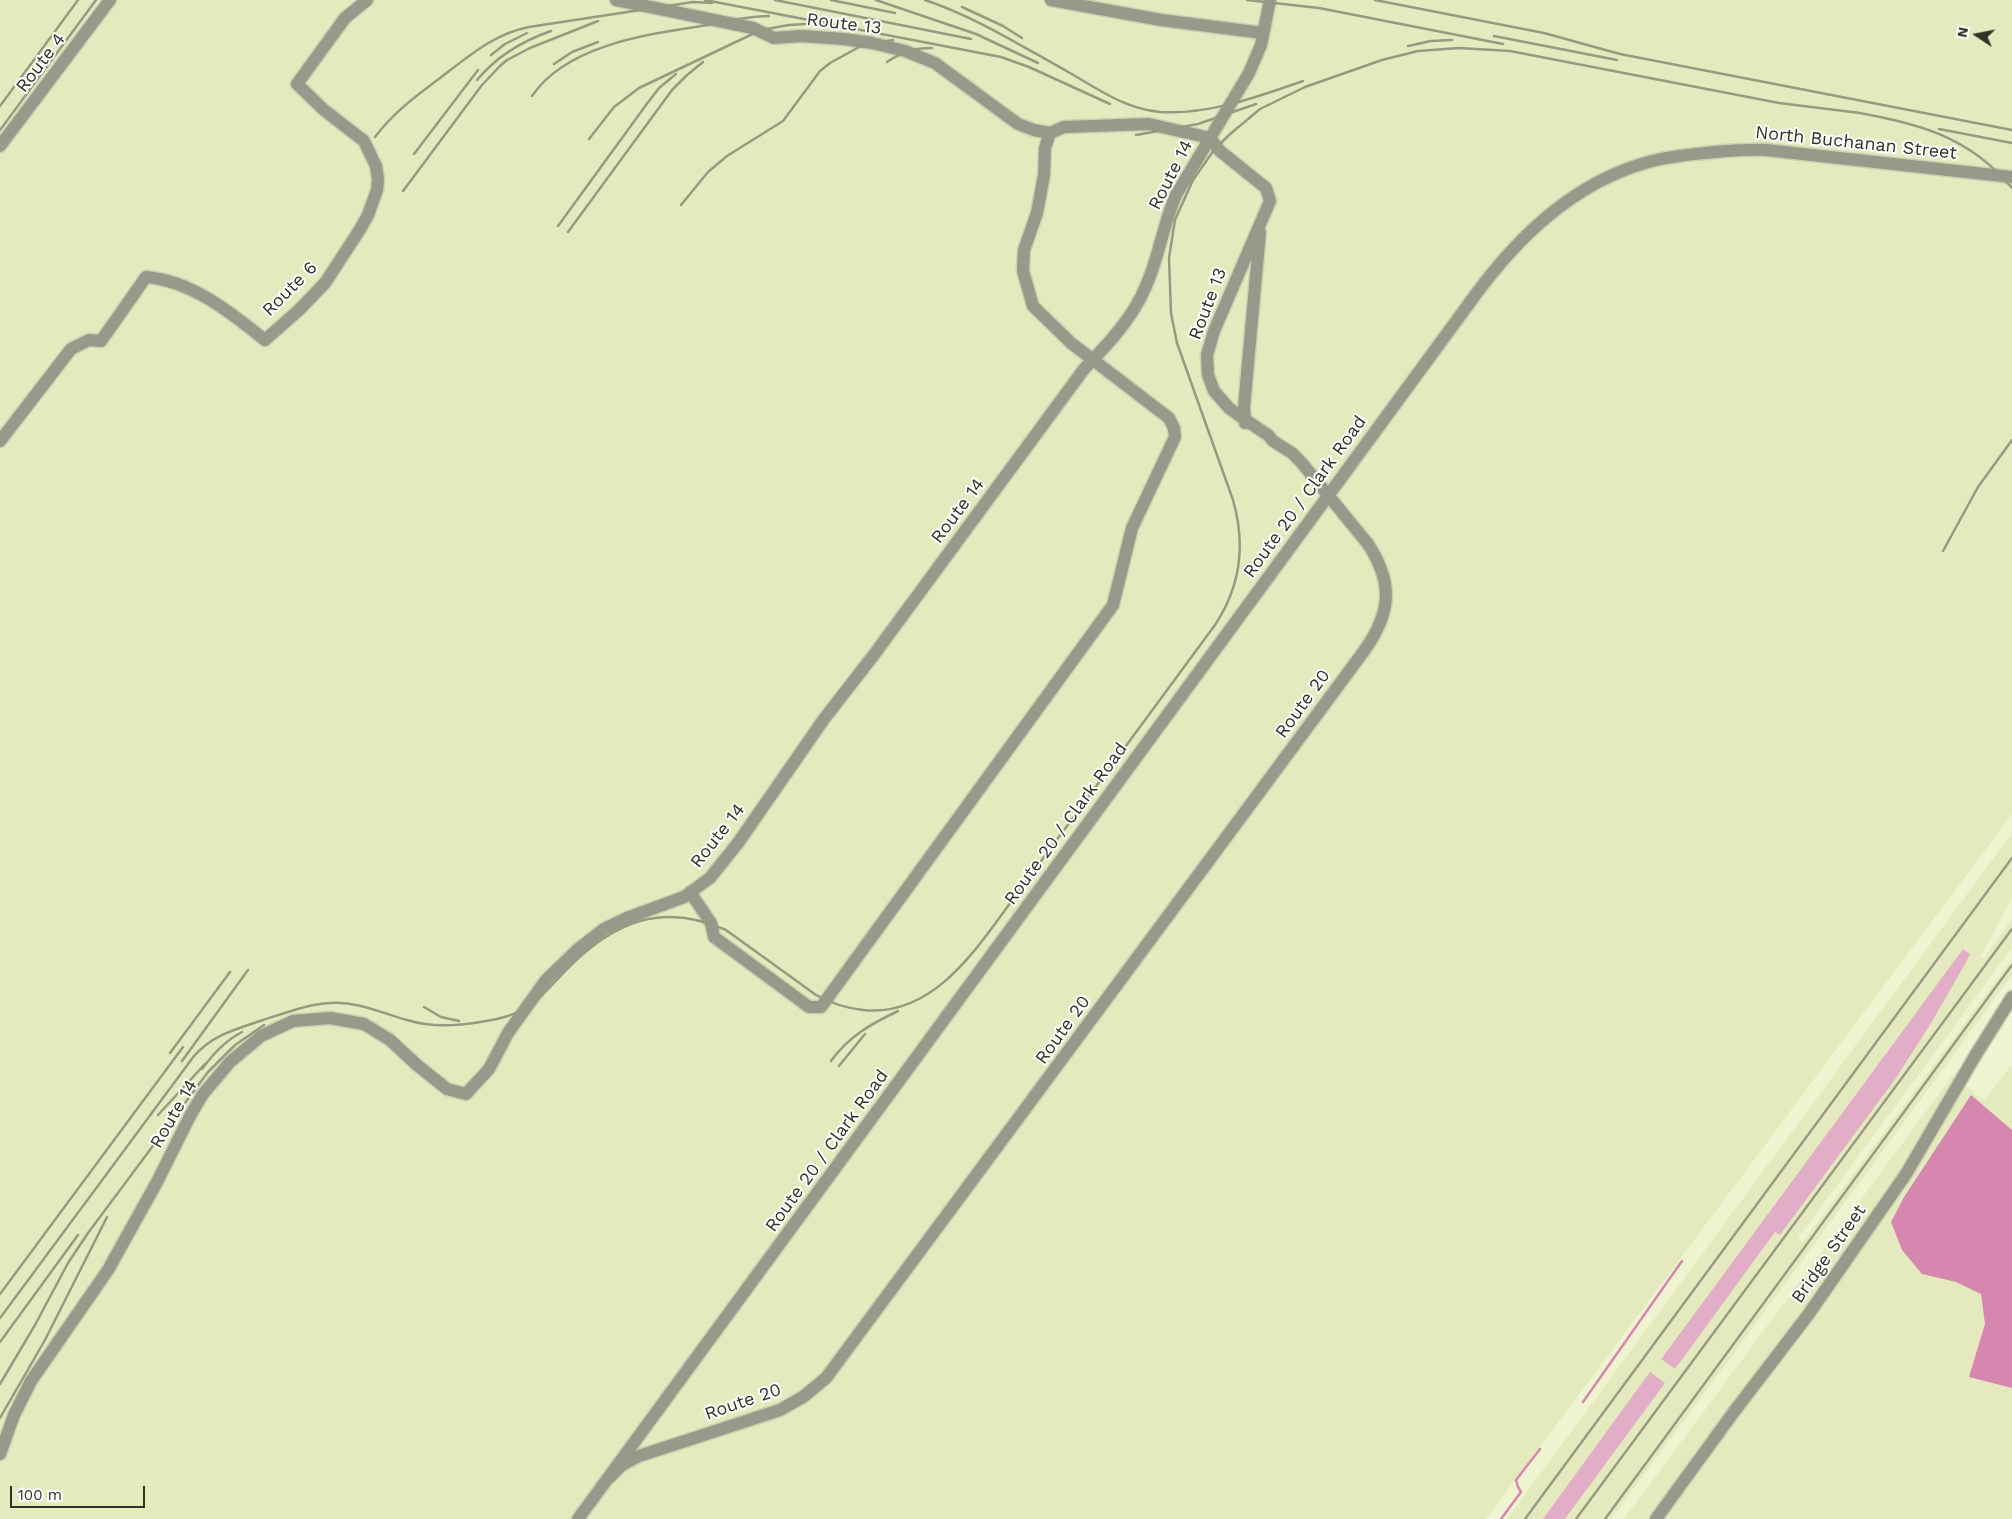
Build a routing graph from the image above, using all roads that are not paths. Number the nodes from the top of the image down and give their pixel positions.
1 (110, 0) edge
2 (367, 0) edge
3 (616, 0) edge
4 (1050, 0) edge
5 (1270, 0) edge
6 (1263, 33) junction
7 (1050, 133) junction
8 (1210, 138) junction
9 (0, 146) edge
10 (1609, 177) joint
11 (2012, 177) edge
12 (1261, 222) junction
13 (1094, 359) junction
14 (1244, 419) junction
15 (0, 441) edge
16 (1328, 496) junction
17 (690, 892) junction
18 (2012, 997) edge
19 (0, 1454) edge
20 (610, 1478) junction
21 (578, 1519) edge
22 (1656, 1519) edge

1 - 9 street, Route 4
2 - 15 street, Route 6
3 - 7 street, Route 13
4 - 6 street
5 - 6 street, Route 14
6 - 8 street, Route 14
7 - 8 street, Route 13
7 - 13 street
8 - 12 street, Route 13
8 - 13 street, Route 14
10 - 11 street, North Buchanan Street
10 - 16 street, Route 20 / Clark Road
12 - 14 street, Route 13
12 - 14 street, Route 13
13 - 17 street, Route 14
13 - 17 street
14 - 16 street, Route 13
16 - 20 street, Route 20 / Clark Road
16 - 20 street, Route 20
17 - 19 street, Route 14
18 - 22 street, Bridge Street
20 - 21 street, Route 20 / Clark Road

